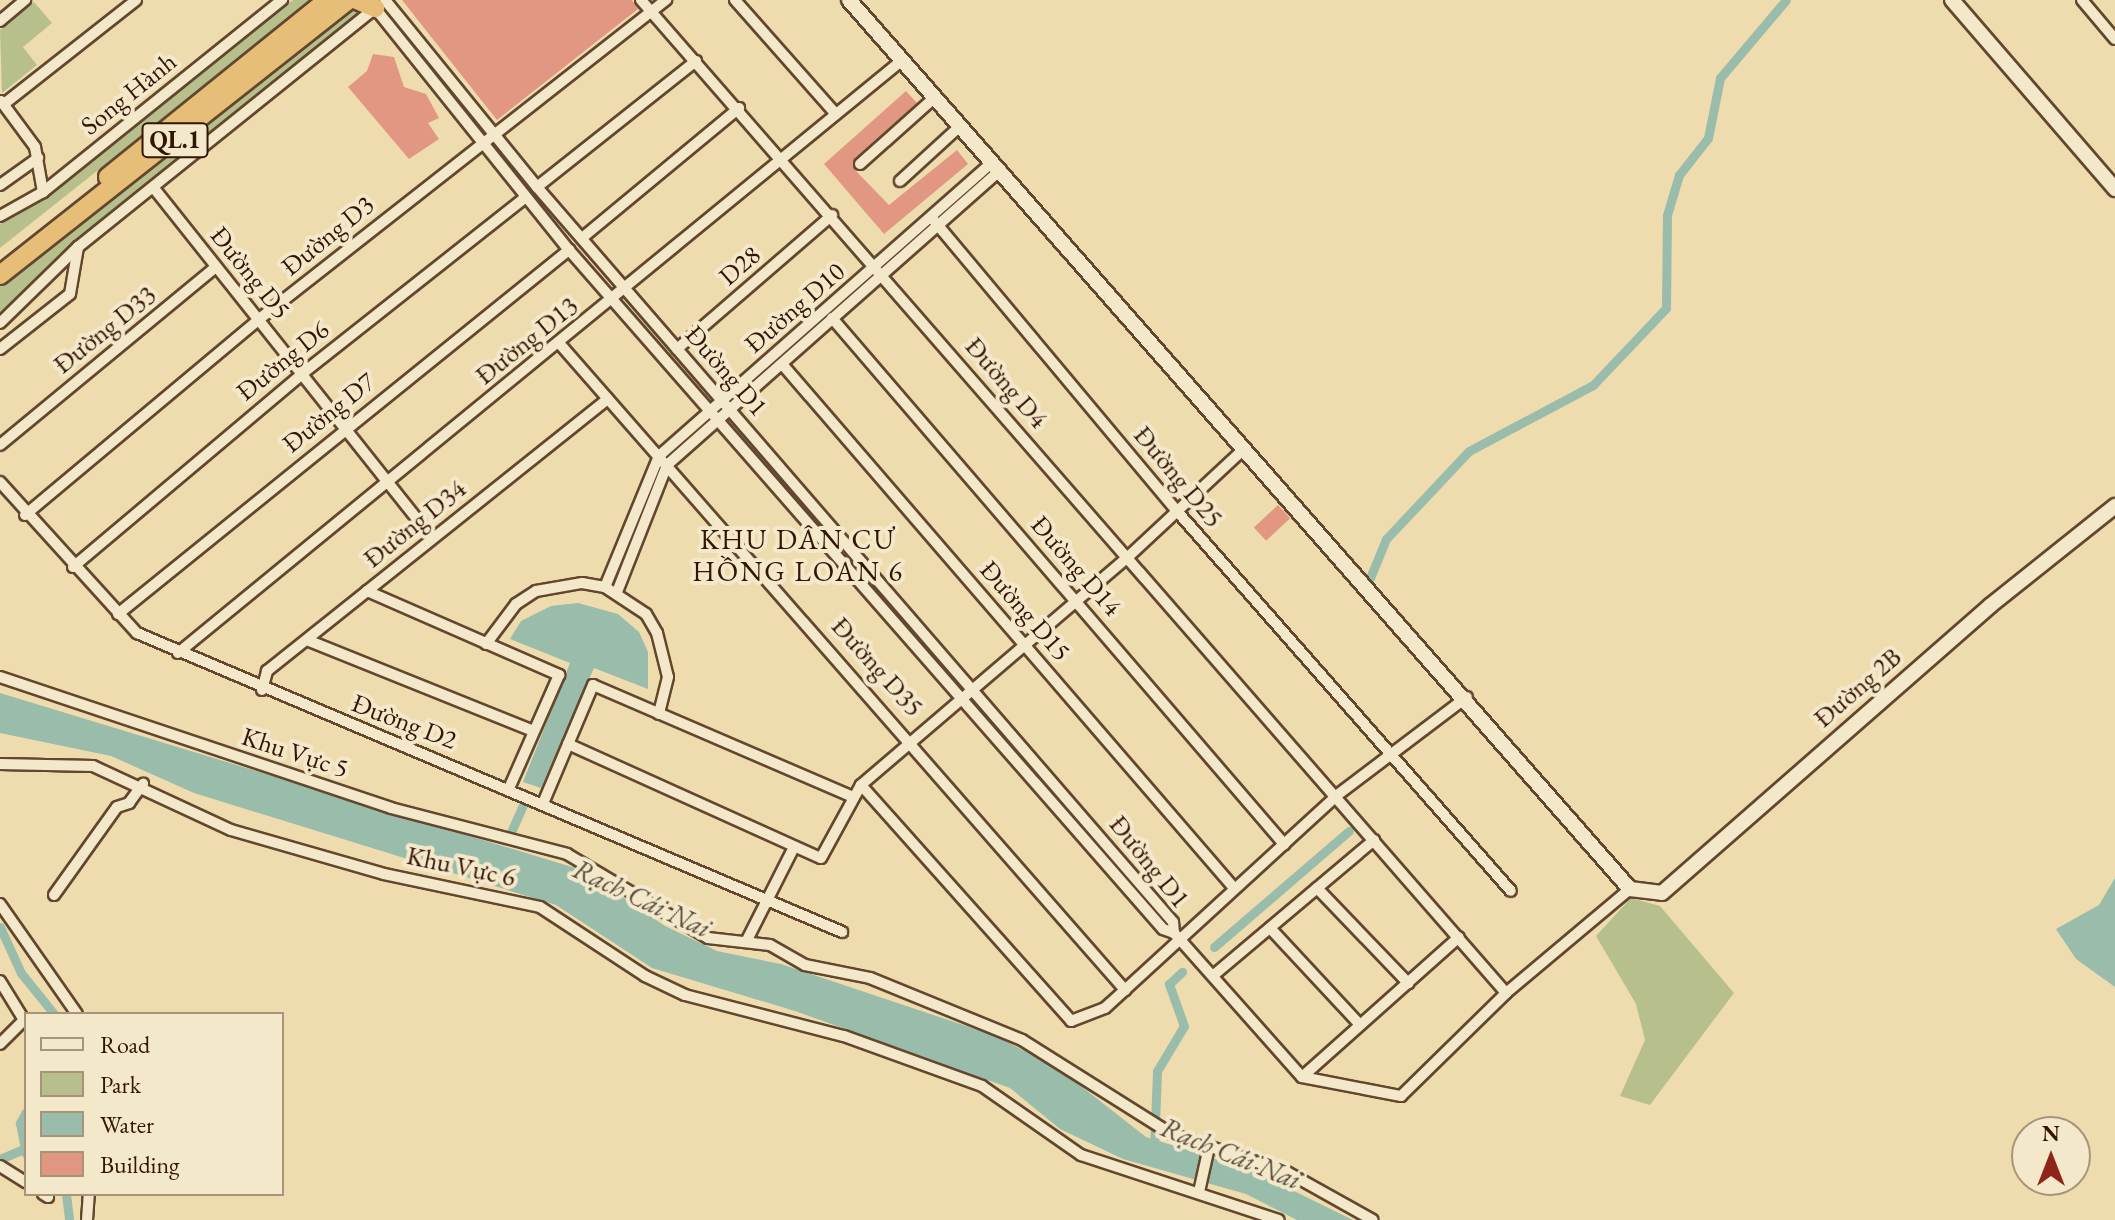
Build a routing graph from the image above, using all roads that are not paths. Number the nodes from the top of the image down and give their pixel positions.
1 (25, 0) edge
2 (282, 0) edge
3 (327, 0) edge
4 (348, 0) edge
5 (357, 0) edge
6 (641, 0) edge
7 (666, 0) edge
8 (735, 0) edge
9 (849, 0) edge
10 (1952, 0) edge
11 (2082, 0) edge
12 (134, 1) edge
13 (380, 4) edge
14 (652, 11) junction
15 (0, 21) edge
16 (2115, 39) edge
17 (696, 61) junction
18 (901, 61) junction
19 (933, 99) junction
20 (2, 102) edge
21 (739, 108) junction
22 (836, 114) junction
23 (959, 127) junction
24 (495, 133) junction
25 (483, 140) junction
26 (38, 158) junction
27 (786, 160) junction
28 (860, 164) dead end
29 (997, 166) junction
30 (900, 181) dead end
31 (0, 185) edge
32 (153, 187) junction
33 (537, 187) junction
34 (2115, 189) edge
35 (43, 192) junction
36 (526, 197) junction
37 (832, 215) junction
38 (0, 216) edge
39 (934, 221) junction
40 (582, 238) junction
41 (78, 247) junction
42 (569, 250) junction
43 (0, 260) edge
44 (216, 267) junction
45 (878, 270) junction
46 (0, 275) edge
47 (626, 290) junction
48 (612, 299) junction
49 (21, 307) junction
50 (832, 318) junction
51 (258, 320) junction
52 (35, 322) junction
53 (0, 323) edge
54 (559, 343) junction
55 (0, 349) edge
56 (677, 349) junction
57 (782, 364) junction
58 (303, 373) junction
59 (608, 399) junction
60 (725, 405) junction
61 (714, 415) junction
62 (346, 428) junction
63 (0, 445) edge
64 (1244, 449) junction
65 (663, 461) junction
66 (0, 482) edge
67 (387, 482) junction
68 (2115, 506) edge
69 (1176, 510) junction
70 (25, 515) junction
71 (432, 538) junction
72 (1128, 557) junction
73 (73, 567) junction
74 (605, 587) junction
75 (367, 591) junction
76 (617, 592) junction
77 (1077, 601) junction
78 (118, 614) junction
79 (307, 640) junction
80 (486, 644) junction
81 (1026, 645) junction
82 (178, 653) junction
83 (0, 677) edge
84 (262, 690) junction
85 (975, 690) junction
86 (1467, 697) junction
87 (966, 699) junction
88 (659, 714) junction
89 (533, 731) junction
90 (913, 740) junction
91 (568, 744) junction
92 (1390, 753) junction
93 (0, 764) edge
94 (143, 784) junction
95 (861, 785) junction
96 (510, 786) junction
97 (851, 796) junction
98 (1336, 796) junction
99 (544, 801) junction
100 (1374, 840) junction
101 (1284, 844) junction
102 (794, 847) junction
103 (1234, 888) junction
104 (1317, 888) junction
105 (1630, 889) junction
106 (1511, 891) dead end
107 (54, 895) dead end
108 (767, 899) junction
109 (0, 904) edge
110 (1270, 928) junction
111 (842, 932) dead end
112 (1177, 936) junction
113 (1459, 937) junction
114 (747, 940) junction
115 (1215, 974) junction
116 (0, 981) edge
117 (1408, 983) junction
118 (1125, 990) junction
119 (1506, 993) junction
120 (76, 1012) edge
121 (1360, 1025) junction
122 (0, 1044) edge
123 (1302, 1077) junction
124 (1208, 1151) junction
125 (0, 1166) edge
126 (24, 1181) edge
127 (1200, 1188) junction
128 (89, 1196) edge
129 (87, 1220) edge
130 (1279, 1220) edge
131 (1373, 1220) edge

1 - 15 street
2 - 35 street, Song Hành
3 - 43 highway, QL.1
4 - 46 highway, QL.1
5 - 13 highway
6 - 14 street, Đường D4
7 - 14 street, Đường D3
8 - 22 street
9 - 18 street
10 - 34 street
11 - 16 street
12 - 20 street
13 - 24 street, Đường D1
13 - 25 street, Đường D1
13 - 32 street
14 - 17 street, Đường D4
14 - 24 street, Đường D3
17 - 21 street, Đường D4
17 - 33 street
18 - 19 street
18 - 22 street, Đường D13
19 - 23 street
19 - 28 street
20 - 26 street
21 - 27 street, Đường D4
21 - 40 street
22 - 27 street, Đường D13
23 - 29 street
23 - 30 street
24 - 25 street, Đường D3
24 - 33 street, Đường D1
25 - 36 street, Đường D1
25 - 51 street, Đường D3
26 - 31 street
26 - 35 street
27 - 37 street, Đường D4
27 - 47 street, Đường D13
29 - 39 street, Đường D10
29 - 64 street
32 - 41 street
32 - 44 street, Đường D5
33 - 40 street, Đường D1
35 - 38 street, Song Hành
36 - 42 street, Đường D1
36 - 58 street, Đường D6
37 - 45 street, Đường D4
37 - 56 street, D28
39 - 45 street, Đường D10
39 - 69 street, Đường D25
40 - 47 street, Đường D1
41 - 49 street
41 - 52 street
42 - 48 street, Đường D1
42 - 62 street, Đường D7
44 - 51 street, Đường D5
44 - 63 street, Đường D33
45 - 50 street, Đường D10
45 - 60 street, Đường D10
45 - 72 street, Đường D4
47 - 48 street, Đường D13
47 - 56 street, Đường D1
48 - 54 street, Đường D13
48 - 61 street, Đường D1
49 - 52 street
49 - 53 street
50 - 57 street, Đường D10
50 - 77 street, Đường D14
51 - 58 street, Đường D5
51 - 70 street, Đường D3
52 - 55 street
54 - 59 street, Đường D35
54 - 67 street, Đường D13
56 - 60 street, Đường D1
57 - 60 street, Đường D10
57 - 81 street, Đường D15
58 - 62 street, Đường D5
58 - 73 street, Đường D6
59 - 65 street, Đường D35
59 - 71 street, Đường D34
60 - 61 street, Đường D10
60 - 85 street, Đường D1
61 - 65 street, Đường D10
61 - 87 street, Đường D1
62 - 67 street, Đường D5
62 - 78 street, Đường D7
64 - 69 street
64 - 86 street
65 - 74 street, Đường D10
65 - 76 street, Đường D10
65 - 90 street, Đường D35
66 - 70 street, Đường D2
67 - 71 street, Đường D5
67 - 82 street, Đường D13
68 - 105 street, Đường 2B
69 - 72 street
69 - 92 street, Đường D25
70 - 73 street, Đường D2
71 - 75 street, Đường D34
72 - 77 street
72 - 98 street, Đường D4
73 - 78 street, Đường D2
74 - 76 street
74 - 80 street
75 - 79 street, Đường D34
75 - 80 street
76 - 88 street
77 - 81 street
77 - 101 street, Đường D14
78 - 82 street, Đường D2
79 - 84 street, Đường D34
79 - 89 street
80 - 89 street
81 - 85 street
81 - 103 street, Đường D15
82 - 84 street, Đường D2
83 - 114 street, Khu Vực 5
84 - 96 street, Đường D2
85 - 87 street
85 - 112 street, Đường D1
86 - 92 street
86 - 105 street
87 - 90 street
87 - 112 street, Đường D1
88 - 91 street
88 - 97 street
89 - 96 street
90 - 95 street
90 - 118 street, Đường D35
91 - 99 street
91 - 102 street
92 - 98 street
92 - 106 street, Đường D25
93 - 94 street, Khu Vực 6
94 - 107 street
94 - 127 street, Khu Vực 6
95 - 97 street
95 - 118 street
96 - 99 street, Đường D2
97 - 102 street
98 - 100 street, Đường D4
98 - 101 street
99 - 108 street, Đường D2
100 - 104 street
100 - 113 street, Đường D4
101 - 103 street
102 - 108 street
103 - 112 street
104 - 110 street
104 - 117 street
105 - 119 street
108 - 111 street, Đường D2
108 - 114 street
109 - 120 street
110 - 115 street
110 - 121 street
112 - 115 street
112 - 118 street
113 - 117 street
113 - 119 street, Đường D4
114 - 124 street, Khu Vực 5
115 - 123 street
116 - 122 street
117 - 121 street
119 - 123 street
121 - 123 street
124 - 127 street
124 - 131 street, Khu Vực 5
125 - 126 street
127 - 130 street, Khu Vực 6
128 - 129 street

